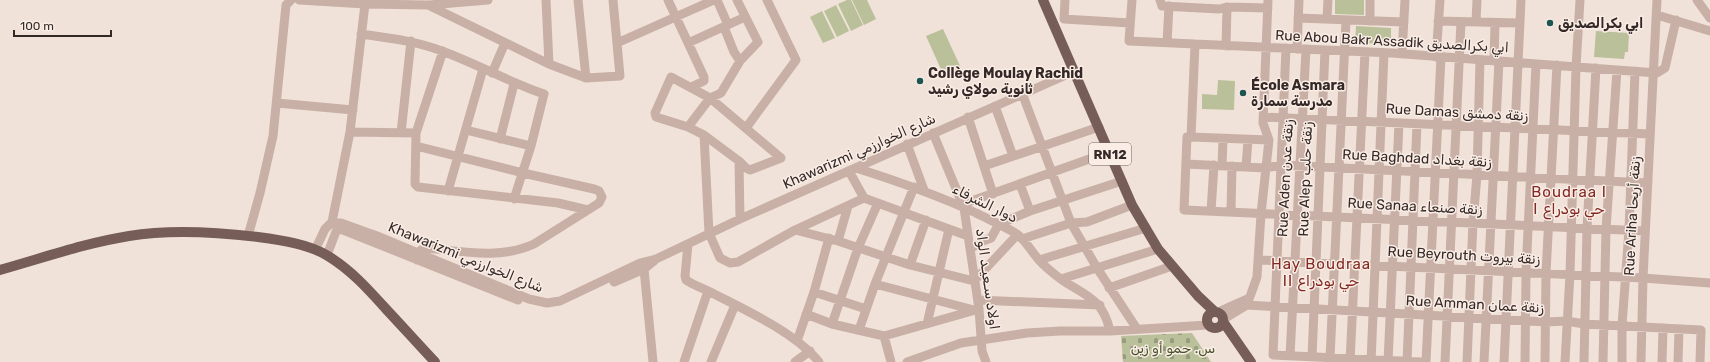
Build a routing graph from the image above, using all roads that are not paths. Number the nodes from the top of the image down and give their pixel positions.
1 (291, 0) edge
2 (299, 0) edge
3 (488, 0) edge
4 (546, 0) edge
5 (578, 0) edge
6 (613, 0) edge
7 (668, 0) edge
8 (715, 0) edge
9 (736, 0) edge
10 (767, 0) edge
11 (1043, 0) edge
12 (1065, 0) edge
13 (1132, 0) edge
14 (1160, 0) edge
15 (1299, 0) edge
16 (1328, 0) edge
17 (1370, 0) edge
18 (1406, 0) edge
19 (1440, 0) edge
20 (1477, 0) edge
21 (1521, 0) edge
22 (1580, 0) edge
23 (1657, 0) edge
24 (1697, 0) edge
25 (457, 1) edge
26 (418, 2) edge
27 (365, 4) junction
28 (1184, 4) edge
29 (1244, 4) edge
30 (1268, 4) edge
31 (428, 5) junction
32 (1222, 5) edge
33 (1169, 6) junction
34 (1657, 14) junction
35 (676, 17) junction
36 (745, 17) junction
37 (1298, 18) junction
38 (1710, 18) edge
39 (1327, 19) junction
40 (1346, 20) junction
41 (1676, 20) junction
42 (1370, 21) junction
43 (1438, 21) junction
44 (1130, 22) junction
45 (1404, 22) junction
46 (1461, 22) junction
47 (1476, 22) junction
48 (1495, 23) junction
49 (1519, 23) junction
50 (726, 26) junction
51 (1710, 31) edge
52 (361, 34) junction
53 (411, 41) junction
54 (505, 43) junction
55 (617, 43) junction
56 (688, 43) junction
57 (1167, 43) junction
58 (1195, 44) junction
59 (1226, 46) junction
60 (1266, 48) junction
61 (1286, 48) junction
62 (1302, 49) junction
63 (1325, 50) junction
64 (442, 51) junction
65 (1345, 51) junction
66 (1365, 52) junction
67 (1384, 53) junction
68 (1402, 54) junction
69 (1438, 57) junction
70 (1459, 58) junction
71 (1480, 60) junction
72 (740, 61) junction
73 (1497, 61) junction
74 (1517, 62) junction
75 (549, 64) junction
76 (1536, 64) junction
77 (1556, 65) junction
78 (1576, 67) junction
79 (1596, 68) junction
80 (483, 69) junction
81 (1075, 70) junction
82 (1617, 70) junction
83 (1635, 71) junction
84 (1653, 72) junction
85 (492, 73) junction
86 (586, 78) junction
87 (514, 84) junction
88 (692, 87) junction
89 (1022, 93) junction
90 (710, 98) junction
91 (277, 103) junction
92 (995, 106) junction
93 (353, 110) junction
94 (968, 117) junction
95 (1263, 117) junction
96 (1283, 118) junction
97 (1302, 119) junction
98 (1321, 120) junction
99 (1342, 121) junction
100 (1362, 122) junction
101 (1381, 122) junction
102 (1399, 123) junction
103 (1417, 124) junction
104 (1438, 125) junction
105 (1456, 126) junction
106 (688, 127) junction
107 (1099, 127) junction
108 (1478, 127) junction
109 (1495, 127) junction
110 (746, 128) junction
111 (1515, 128) junction
112 (1534, 129) junction
113 (466, 130) junction
114 (1553, 130) junction
115 (1574, 131) junction
116 (350, 132) junction
117 (1593, 132) junction
118 (1612, 132) junction
119 (401, 133) junction
120 (416, 133) junction
121 (933, 133) junction
122 (1633, 133) junction
123 (1650, 134) junction
124 (704, 135) junction
125 (1191, 137) junction
126 (500, 139) junction
127 (1223, 139) junction
128 (1248, 140) junction
129 (1269, 140) junction
130 (907, 144) junction
131 (416, 146) junction
132 (531, 146) junction
133 (1041, 147) junction
134 (1109, 152) junction
135 (458, 156) junction
136 (1013, 156) junction
137 (739, 161) junction
138 (1186, 164) junction
139 (1281, 165) junction
140 (984, 166) junction
141 (1218, 166) junction
142 (1232, 166) junction
143 (1300, 166) junction
144 (1246, 167) junction
145 (1319, 167) junction
146 (1265, 168) junction
147 (1340, 168) junction
148 (853, 169) junction
149 (1360, 169) junction
150 (1379, 170) junction
151 (1397, 171) junction
152 (1415, 172) junction
153 (523, 173) junction
154 (1052, 173) junction
155 (1435, 173) junction
156 (1454, 174) junction
157 (1477, 175) junction
158 (1493, 175) junction
159 (1512, 176) junction
160 (1531, 177) junction
161 (1551, 178) junction
162 (1572, 179) junction
163 (1590, 180) junction
164 (1122, 181) junction
165 (1609, 181) junction
166 (1631, 182) junction
167 (1648, 183) junction
168 (1020, 184) junction
169 (914, 187) junction
170 (924, 190) junction
171 (448, 191) junction
172 (993, 194) junction
173 (864, 198) junction
174 (514, 199) junction
175 (1062, 201) junction
176 (878, 203) junction
177 (1132, 205) junction
178 (848, 206) junction
179 (964, 206) junction
180 (588, 210) junction
181 (1030, 211) junction
182 (1211, 211) junction
183 (904, 212) junction
184 (1230, 212) junction
185 (1261, 214) junction
186 (1279, 214) junction
187 (1297, 215) junction
188 (1317, 216) junction
189 (1336, 217) junction
190 (1358, 218) junction
191 (740, 219) junction
192 (1377, 219) junction
193 (1395, 219) junction
194 (926, 220) junction
195 (1413, 220) junction
196 (1433, 221) junction
197 (1452, 222) junction
198 (1473, 222) junction
199 (1071, 223) junction
200 (1000, 224) junction
201 (1490, 224) junction
202 (1509, 224) junction
203 (1529, 225) junction
204 (334, 226) junction
205 (1549, 226) junction
206 (1571, 227) junction
207 (1146, 228) junction
208 (1587, 228) junction
209 (949, 229) junction
210 (1606, 229) junction
211 (795, 230) junction
212 (1629, 230) junction
213 (1646, 231) junction
214 (709, 233) junction
215 (248, 236) junction
216 (968, 236) junction
217 (1020, 237) junction
218 (833, 240) junction
219 (688, 244) junction
220 (1084, 247) junction
221 (858, 248) junction
222 (1158, 248) junction
223 (970, 249) junction
224 (314, 250) junction
225 (327, 255) junction
226 (418, 257) junction
227 (885, 258) junction
228 (1039, 260) junction
229 (1259, 260) junction
230 (1277, 261) junction
231 (1295, 262) junction
232 (1316, 262) junction
233 (1334, 263) junction
234 (1355, 264) junction
235 (910, 265) junction
236 (1375, 265) junction
237 (642, 266) junction
238 (1172, 266) junction
239 (1392, 266) junction
240 (1411, 267) junction
241 (1097, 268) junction
242 (1430, 268) junction
243 (1450, 269) junction
244 (0, 270) edge
245 (1471, 270) junction
246 (1488, 270) junction
247 (1507, 271) junction
248 (1526, 272) junction
249 (939, 273) junction
250 (1546, 273) junction
251 (1570, 274) junction
252 (1585, 275) junction
253 (1604, 276) junction
254 (1626, 277) junction
255 (1643, 278) junction
256 (1061, 279) junction
257 (974, 281) junction
258 (1710, 283) edge
259 (875, 284) junction
260 (1109, 288) junction
261 (708, 290) junction
262 (814, 292) junction
263 (933, 298) junction
264 (840, 301) junction
265 (1248, 301) junction
266 (735, 305) junction
267 (1100, 305) junction
268 (977, 306) junction
269 (1275, 306) junction
270 (1293, 308) junction
271 (866, 309) junction
272 (1314, 309) junction
273 (1332, 310) junction
274 (1353, 311) junction
275 (1373, 312) junction
276 (1390, 313) junction
277 (806, 314) junction
278 (1409, 314) junction
279 (1428, 315) junction
280 (1447, 316) junction
281 (1468, 316) junction
282 (1486, 318) junction
283 (1506, 319) junction
284 (1216, 320) junction
285 (1525, 321) junction
286 (1567, 321) junction
287 (1546, 322) junction
288 (832, 324) junction
289 (927, 324) junction
290 (1584, 324) junction
291 (1603, 325) junction
292 (1622, 325) junction
293 (1642, 327) junction
294 (1663, 328) junction
295 (1137, 329) junction
296 (1679, 329) junction
297 (859, 330) junction
298 (1110, 331) junction
299 (884, 336) junction
300 (982, 340) junction
301 (797, 341) junction
302 (810, 351) junction
303 (1290, 356) junction
304 (1330, 358) junction
305 (1317, 359) edge
306 (1350, 360) edge
307 (1371, 361) edge
308 (1388, 361) edge
309 (435, 362) edge
310 (653, 362) edge
311 (684, 362) edge
312 (711, 362) edge
313 (795, 362) edge
314 (819, 362) edge
315 (891, 362) edge
316 (907, 362) edge
317 (986, 362) edge
318 (1251, 362) edge
319 (1407, 362) edge
320 (1422, 362) edge
321 (1426, 362) edge
322 (1445, 362) edge
323 (1467, 362) edge
324 (1484, 362) edge
325 (1504, 362) edge
326 (1525, 362) edge
327 (1545, 362) edge
328 (1565, 362) edge
329 (1584, 362) edge
330 (1603, 362) edge
331 (1622, 362) edge
332 (1641, 362) edge
333 (1662, 362) edge
334 (1678, 362) edge
335 (1700, 362) edge

1 - 91 street
2 - 27 street
3 - 25 street
4 - 75 street
5 - 86 street
6 - 55 street
7 - 35 street
8 - 35 street
8 - 50 street
9 - 36 street
10 - 110 street
11 - 81 main road, RN12
12 - 44 street
13 - 44 street
14 - 33 street
15 - 37 street, Rue Aden زنقة عدن
16 - 39 street
17 - 42 street
18 - 45 street
19 - 43 street
20 - 47 street
21 - 49 street
22 - 78 street
23 - 34 street, Rue Ariha زنقة أريحا
24 - 38 street
25 - 31 street
26 - 27 street
26 - 31 street
27 - 52 street
28 - 32 street
28 - 33 street
29 - 30 street
29 - 32 street
30 - 60 street
31 - 54 street
32 - 59 street
33 - 57 street
34 - 41 street
34 - 84 street, Rue Ariha زنقة أريحا
35 - 55 street
35 - 56 street
36 - 50 street
36 - 72 street
37 - 39 street
37 - 62 street, Rue Aden زنقة عدن
39 - 40 street
40 - 42 street
40 - 65 street
41 - 51 street
41 - 84 street
42 - 45 street
43 - 46 street
43 - 69 street
44 - 57 street, Rue Abou Bakr Assadik ابي بكرالصديق
45 - 68 street
46 - 47 street
46 - 70 street
47 - 48 street
48 - 49 street
48 - 73 street
49 - 74 street
50 - 56 street
50 - 72 street
52 - 53 street
52 - 93 street
53 - 64 street
53 - 119 street
54 - 75 street
54 - 85 street
55 - 86 street
56 - 88 street
57 - 58 street, Rue Abou Bakr Assadik ابي بكرالصديق
58 - 59 street, Rue Abou Bakr Assadik ابي بكرالصديق
58 - 125 street
59 - 60 street, Rue Abou Bakr Assadik ابي بكرالصديق
60 - 61 street, Rue Abou Bakr Assadik ابي بكرالصديق
60 - 95 street
61 - 62 street, Rue Abou Bakr Assadik ابي بكرالصديق
61 - 96 street
62 - 63 street, Rue Abou Bakr Assadik ابي بكرالصديق
62 - 97 street, Rue Aden زنقة عدن
63 - 65 street, Rue Abou Bakr Assadik ابي بكرالصديق
63 - 98 street, Rue Alep زنقة حلب
64 - 80 street
64 - 120 street
65 - 66 street, Rue Abou Bakr Assadik ابي بكرالصديق
65 - 99 street
66 - 67 street, Rue Abou Bakr Assadik ابي بكرالصديق
66 - 100 street
67 - 68 street, Rue Abou Bakr Assadik ابي بكرالصديق
67 - 101 street
68 - 69 street, Rue Abou Bakr Assadik ابي بكرالصديق
69 - 70 street, Rue Abou Bakr Assadik ابي بكرالصديق
69 - 104 street
70 - 71 street, Rue Abou Bakr Assadik ابي بكرالصديق
70 - 105 street
71 - 73 street, Rue Abou Bakr Assadik ابي بكرالصديق
71 - 108 street
72 - 90 street
73 - 74 street, Rue Abou Bakr Assadik ابي بكرالصديق
73 - 109 street
74 - 76 street, Rue Abou Bakr Assadik ابي بكرالصديق
74 - 111 street
75 - 86 street
76 - 77 street, Rue Abou Bakr Assadik ابي بكرالصديق
76 - 112 street
77 - 78 street, Rue Abou Bakr Assadik ابي بكرالصديق
77 - 114 street
78 - 79 street, Rue Abou Bakr Assadik ابي بكرالصديق
78 - 115 street
79 - 82 street, Rue Abou Bakr Assadik ابي بكرالصديق
79 - 117 street
80 - 85 street
80 - 113 street
81 - 89 street, Khawarizmi شارع الخوارزمي
81 - 107 main road, RN12
82 - 83 street, Rue Abou Bakr Assadik ابي بكرالصديق
82 - 118 street
83 - 84 street, Rue Abou Bakr Assadik ابي بكرالصديق
83 - 122 street
84 - 123 street, Rue Ariha زنقة أريحا
85 - 87 street
87 - 126 street
87 - 132 street
88 - 90 street
88 - 106 street
89 - 92 street, Khawarizmi شارع الخوارزمي
89 - 133 street
90 - 106 street
90 - 110 street
91 - 93 street
91 - 215 street
92 - 94 street, Khawarizmi شارع الخوارزمي
92 - 136 street
93 - 116 street
94 - 121 street, Khawarizmi شارع الخوارزمي
94 - 140 street
95 - 96 street, Rue Damas زنقة دمشق
95 - 129 street
96 - 97 street, Rue Damas زنقة دمشق
96 - 139 street
97 - 98 street, Rue Damas زنقة دمشق
97 - 143 street, Rue Aden زنقة عدن
98 - 99 street, Rue Damas زنقة دمشق
98 - 145 street, Rue Alep زنقة حلب
99 - 100 street, Rue Damas زنقة دمشق
99 - 147 street
100 - 101 street, Rue Damas زنقة دمشق
100 - 149 street
101 - 102 street, Rue Damas زنقة دمشق
101 - 150 street
102 - 103 street, Rue Damas زنقة دمشق
102 - 151 street
103 - 104 street, Rue Damas زنقة دمشق
103 - 152 street
104 - 105 street, Rue Damas زنقة دمشق
104 - 155 street
105 - 108 street, Rue Damas زنقة دمشق
105 - 156 street
106 - 124 street
107 - 133 street
107 - 134 main road, RN12
108 - 109 street, Rue Damas زنقة دمشق
108 - 157 street
109 - 111 street, Rue Damas زنقة دمشق
109 - 158 street
110 - 137 street
111 - 112 street, Rue Damas زنقة دمشق
111 - 159 street
112 - 114 street, Rue Damas زنقة دمشق
112 - 160 street
113 - 126 street
113 - 135 street
114 - 115 street, Rue Damas زنقة دمشق
114 - 161 street
115 - 117 street, Rue Damas زنقة دمشق
115 - 162 street
116 - 119 street
116 - 204 street
117 - 118 street, Rue Damas زنقة دمشق
117 - 163 street
118 - 122 street, Rue Damas زنقة دمشق
118 - 165 street
119 - 120 street
120 - 131 street
121 - 130 street, Khawarizmi شارع الخوارزمي
121 - 179 street, اولاد سـعيـد الواد
122 - 123 street, Rue Damas زنقة دمشق
122 - 166 street
123 - 167 street, Rue Ariha زنقة أريحا
124 - 137 street
124 - 214 street
125 - 127 street
125 - 138 street
126 - 132 street
127 - 128 street
127 - 141 street
128 - 129 street
128 - 144 street
129 - 146 street
130 - 148 street, Khawarizmi شارع الخوارزمي
130 - 170 street
131 - 135 street
131 - 171 street
132 - 153 street
133 - 136 street
133 - 154 street
134 - 154 street
134 - 164 main road, RN12
135 - 153 street
135 - 171 street
136 - 140 street
137 - 191 street
138 - 141 street, Rue Baghdad زنقة بغداد
138 - 182 street, Rue Sanaa زنقة صنعاء
139 - 143 street, Rue Baghdad زنقة بغداد
139 - 146 street, Rue Baghdad زنقة بغداد
139 - 186 street
140 - 172 street
141 - 142 street, Rue Baghdad زنقة بغداد
141 - 182 street
142 - 144 street, Rue Baghdad زنقة بغداد
142 - 184 street
143 - 145 street, Rue Baghdad زنقة بغداد
143 - 187 street, Rue Aden زنقة عدن
144 - 146 street, Rue Baghdad زنقة بغداد
145 - 147 street, Rue Baghdad زنقة بغداد
145 - 188 street, Rue Alep زنقة حلب
146 - 185 street
147 - 149 street, Rue Baghdad زنقة بغداد
147 - 189 street
148 - 169 street, دوار الشرفاء
148 - 173 street
148 - 191 street, Khawarizmi شارع الخوارزمي
149 - 150 street, Rue Baghdad زنقة بغداد
149 - 190 street
150 - 151 street, Rue Baghdad زنقة بغداد
150 - 192 street
151 - 152 street, Rue Baghdad زنقة بغداد
151 - 193 street
152 - 155 street, Rue Baghdad زنقة بغداد
152 - 195 street
153 - 174 street
153 - 180 street
154 - 168 street
154 - 175 street
155 - 156 street, Rue Baghdad زنقة بغداد
155 - 196 street
156 - 157 street, Rue Baghdad زنقة بغداد
156 - 197 street
157 - 158 street, Rue Baghdad زنقة بغداد
157 - 198 street
158 - 159 street, Rue Baghdad زنقة بغداد
158 - 201 street
159 - 160 street, Rue Baghdad زنقة بغداد
159 - 202 street
160 - 161 street, Rue Baghdad زنقة بغداد
160 - 203 street
161 - 162 street, Rue Baghdad زنقة بغداد
161 - 205 street
162 - 163 street, Rue Baghdad زنقة بغداد
162 - 206 street
163 - 165 street, Rue Baghdad زنقة بغداد
163 - 208 street
164 - 175 street
164 - 177 main road, RN12
165 - 166 street, Rue Baghdad زنقة بغداد
165 - 210 street
166 - 167 street, Rue Baghdad زنقة بغداد
166 - 212 street
167 - 213 street, Rue Ariha زنقة أريحا
168 - 172 street
168 - 181 street
169 - 170 street, دوار الشرفاء
169 - 183 street
170 - 179 street, دوار الشرفاء
171 - 174 street
172 - 179 street
173 - 176 street
173 - 178 street
174 - 180 street
175 - 181 street
175 - 199 street
176 - 183 street
176 - 221 street
177 - 199 street
177 - 207 main road, RN12
178 - 211 street
178 - 218 street
179 - 200 street, دوار الشرفاء
179 - 216 street, اولاد سـعيـد الواد
180 - 226 street
181 - 200 street
182 - 184 street, Rue Sanaa زنقة صنعاء
183 - 194 street
183 - 227 street
184 - 185 street, Rue Sanaa زنقة صنعاء
185 - 186 street, Rue Sanaa زنقة صنعاء
185 - 229 street
186 - 187 street, Rue Sanaa زنقة صنعاء
186 - 230 street
187 - 188 street, Rue Sanaa زنقة صنعاء
187 - 231 street, Rue Aden زنقة عدن
188 - 189 street, Rue Sanaa زنقة صنعاء
188 - 232 street, Rue Alep زنقة حلب
189 - 190 street, Rue Sanaa زنقة صنعاء
189 - 233 street
190 - 192 street, Rue Sanaa زنقة صنعاء
190 - 234 street
191 - 214 street, Khawarizmi شارع الخوارزمي
192 - 193 street, Rue Sanaa زنقة صنعاء
192 - 236 street
193 - 195 street, Rue Sanaa زنقة صنعاء
193 - 239 street
194 - 209 street
194 - 235 street
195 - 196 street, Rue Sanaa زنقة صنعاء
195 - 240 street
196 - 197 street, Rue Sanaa زنقة صنعاء
196 - 242 street
197 - 198 street, Rue Sanaa زنقة صنعاء
197 - 243 street
198 - 201 street, Rue Sanaa زنقة صنعاء
198 - 245 street
199 - 217 street
199 - 220 street
200 - 217 street, دوار الشرفاء
200 - 223 street
201 - 202 street, Rue Sanaa زنقة صنعاء
201 - 246 street
202 - 203 street, Rue Sanaa زنقة صنعاء
202 - 247 street
203 - 205 street, Rue Sanaa زنقة صنعاء
203 - 248 street
204 - 224 street
204 - 225 street
204 - 226 street, Khawarizmi شارع الخوارزمي
205 - 206 street, Rue Sanaa زنقة صنعاء
205 - 250 street
206 - 208 street, Rue Sanaa زنقة صنعاء
206 - 251 street
207 - 220 street
207 - 222 main road, RN12
208 - 210 street, Rue Sanaa زنقة صنعاء
208 - 252 street
209 - 216 street
209 - 249 street
210 - 212 street, Rue Sanaa زنقة صنعاء
210 - 253 street
211 - 214 street
211 - 218 street
212 - 213 street, Rue Sanaa زنقة صنعاء
212 - 254 street
213 - 255 street, Rue Ariha زنقة أريحا
214 - 219 street, Khawarizmi شارع الخوارزمي
215 - 224 main road
215 - 244 main road
216 - 223 street, اولاد سـعيـد الواد
217 - 228 street, دوار الشرفاء
217 - 257 street
218 - 221 street
218 - 262 street
219 - 237 street, Khawarizmi شارع الخوارزمي
219 - 261 street
220 - 228 street
220 - 241 street
221 - 227 street
221 - 264 street
222 - 238 main road, RN12
222 - 241 street
223 - 257 street, اولاد سـعيـد الواد
224 - 225 main road
225 - 309 main road
226 - 237 street, Khawarizmi شارع الخوارزمي
227 - 235 street
227 - 259 street
228 - 256 street, دوار الشرفاء
229 - 230 street, Rue Beyrouth زنقة بيروت
229 - 265 street
230 - 231 street, Rue Beyrouth زنقة بيروت
230 - 269 street
231 - 232 street, Rue Beyrouth زنقة بيروت
231 - 270 street, Rue Aden زنقة عدن
232 - 233 street, Rue Beyrouth زنقة بيروت
232 - 272 street, Rue Alep زنقة حلب
233 - 234 street, Rue Beyrouth زنقة بيروت
233 - 273 street
234 - 236 street, Rue Beyrouth زنقة بيروت
234 - 274 street
235 - 249 street
236 - 239 street, Rue Beyrouth زنقة بيروت
236 - 275 street
237 - 310 street
238 - 260 street
238 - 284 main road, RN12
239 - 240 street, Rue Beyrouth زنقة بيروت
239 - 276 street
240 - 242 street, Rue Beyrouth زنقة بيروت
240 - 278 street
241 - 256 street
241 - 260 street
242 - 243 street, Rue Beyrouth زنقة بيروت
242 - 279 street
243 - 245 street, Rue Beyrouth زنقة بيروت
243 - 280 street
245 - 246 street, Rue Beyrouth زنقة بيروت
245 - 281 street
246 - 247 street, Rue Beyrouth زنقة بيروت
246 - 282 street
247 - 248 street, Rue Beyrouth زنقة بيروت
247 - 283 street
248 - 250 street, Rue Beyrouth زنقة بيروت
248 - 285 street
249 - 257 street
249 - 263 street
250 - 251 street, Rue Beyrouth زنقة بيروت
250 - 287 street
251 - 252 street, Rue Beyrouth زنقة بيروت
251 - 286 street
252 - 253 street, Rue Beyrouth زنقة بيروت
252 - 290 street
253 - 254 street, Rue Beyrouth زنقة بيروت
253 - 291 street
254 - 255 street, Rue Beyrouth زنقة بيروت
254 - 292 street
255 - 258 street, Rue Beyrouth زنقة بيروت
255 - 293 street, Rue Ariha زنقة أريحا
256 - 267 street, دوار الشرفاء
257 - 268 street, اولاد سـعيـد الواد
259 - 263 street
259 - 271 street
260 - 295 street
261 - 266 street
261 - 311 street
262 - 264 street
262 - 277 street
263 - 268 street
263 - 289 street
264 - 271 street
264 - 288 street
265 - 269 street, Rue Amman زنقة عمان
265 - 284 street
266 - 301 street
266 - 312 street
267 - 268 street
267 - 298 street
268 - 289 street
268 - 300 street, اولاد سـعيـد الواد
269 - 270 street, Rue Amman زنقة عمان
269 - 303 street
270 - 272 street, Rue Amman زنقة عمان
270 - 303 street, Rue Aden زنقة عدن
271 - 297 street
272 - 273 street, Rue Amman زنقة عمان
272 - 305 street, Rue Alep زنقة حلب
273 - 274 street, Rue Amman زنقة عمان
273 - 304 street
274 - 275 street, Rue Amman زنقة عمان
274 - 306 street
275 - 276 street, Rue Amman زنقة عمان
275 - 307 street
276 - 278 street, Rue Amman زنقة عمان
276 - 308 street
277 - 288 street
277 - 301 street
278 - 279 street, Rue Amman زنقة عمان
278 - 319 street
279 - 280 street, Rue Amman زنقة عمان
279 - 321 street
280 - 281 street, Rue Amman زنقة عمان
280 - 322 street
281 - 282 street, Rue Amman زنقة عمان
281 - 323 street
282 - 283 street, Rue Amman زنقة عمان
282 - 324 street
283 - 285 street, Rue Amman زنقة عمان
283 - 325 street
284 - 295 street
284 - 318 main road, RN12
285 - 287 street, Rue Amman زنقة عمان
285 - 326 street
286 - 287 street, Rue Amman زنقة عمان
286 - 290 street, Rue Amman زنقة عمان
286 - 328 street
287 - 327 street
288 - 297 street
289 - 299 street
290 - 291 street, Rue Amman زنقة عمان
290 - 329 street
291 - 292 street, Rue Amman زنقة عمان
291 - 330 street
292 - 293 street, Rue Amman زنقة عمان
292 - 331 street
293 - 294 street, Rue Amman زنقة عمان
293 - 332 street, Rue Ariha زنقة أريحا
294 - 296 street, Rue Amman زنقة عمان
294 - 333 street
295 - 298 street
296 - 334 street
296 - 335 street, Rue Amman زنقة عمان
297 - 299 street
298 - 300 street
299 - 315 street
300 - 316 street
300 - 317 street, اولاد سـعيـد الواد
301 - 302 street
302 - 313 street
302 - 314 street
303 - 305 street
304 - 305 street
304 - 306 street
306 - 307 street
307 - 308 street
308 - 319 street
319 - 320 street

